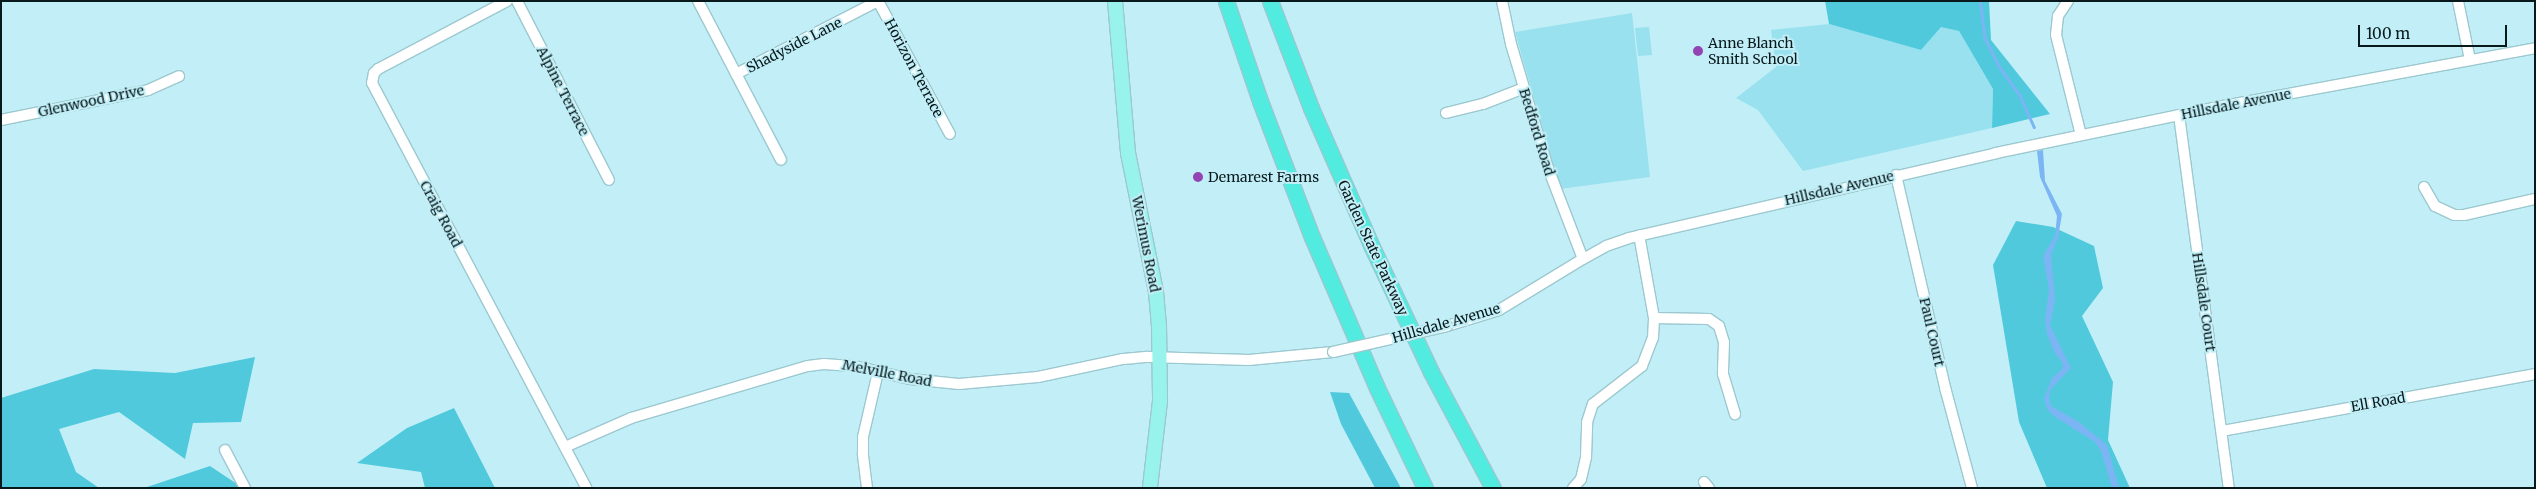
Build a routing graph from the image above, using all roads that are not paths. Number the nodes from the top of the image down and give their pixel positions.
1 (506, 1) edge
2 (516, 1) edge
3 (698, 1) edge
4 (878, 1) edge
5 (1115, 1) edge
6 (1226, 1) edge
7 (1270, 1) edge
8 (1502, 1) edge
9 (2068, 1) edge
10 (2458, 1) edge
11 (2535, 48) edge
12 (2470, 60) junction
13 (736, 74) junction
14 (179, 76) dead end
15 (1524, 88) junction
16 (1446, 113) dead end
17 (2179, 115) junction
18 (1, 120) edge
19 (950, 134) dead end
20 (2081, 135) junction
21 (780, 160) dead end
22 (1896, 175) junction
23 (609, 180) dead end
24 (2424, 187) dead end
25 (2535, 199) edge
26 (1639, 235) junction
27 (1583, 259) junction
28 (1654, 318) junction
29 (1161, 357) junction
30 (878, 372) junction
31 (2535, 374) edge
32 (1735, 414) dead end
33 (2222, 431) junction
34 (564, 447) junction
35 (225, 450) dead end
36 (245, 488) edge
37 (586, 488) edge
38 (868, 488) edge
39 (1150, 488) edge
40 (1425, 488) edge
41 (1493, 488) edge
42 (1573, 488) edge
43 (1972, 488) edge
44 (2229, 488) edge

1 - 34 street, Craig Road
2 - 23 street, Alpine Terrace
3 - 13 street
4 - 13 street, Shadyside Lane
4 - 19 street, Horizon Terrace
5 - 29 main road, Werimus Road
6 - 40 highway
7 - 41 highway, Garden State Parkway
8 - 15 street, Bedford Road
9 - 20 street
10 - 12 street
11 - 12 street, Hillsdale Avenue
12 - 17 street, Hillsdale Avenue
13 - 21 street
14 - 18 street, Glenwood Drive
15 - 16 street
15 - 27 street, Bedford Road
17 - 20 street, Hillsdale Avenue
17 - 33 street, Hillsdale Court
20 - 22 street, Hillsdale Avenue
22 - 26 street, Hillsdale Avenue
22 - 43 street, Paul Court
24 - 25 street
26 - 27 street, Hillsdale Avenue
26 - 28 street
27 - 29 street, Hillsdale Avenue, bridge
28 - 32 street
28 - 42 street
29 - 30 street, Melville Road
29 - 39 main road, Werimus Road
30 - 34 street, Melville Road
30 - 38 street
31 - 33 street, Ell Road
33 - 44 street, Hillsdale Court
34 - 37 street, Craig Road
35 - 36 street

